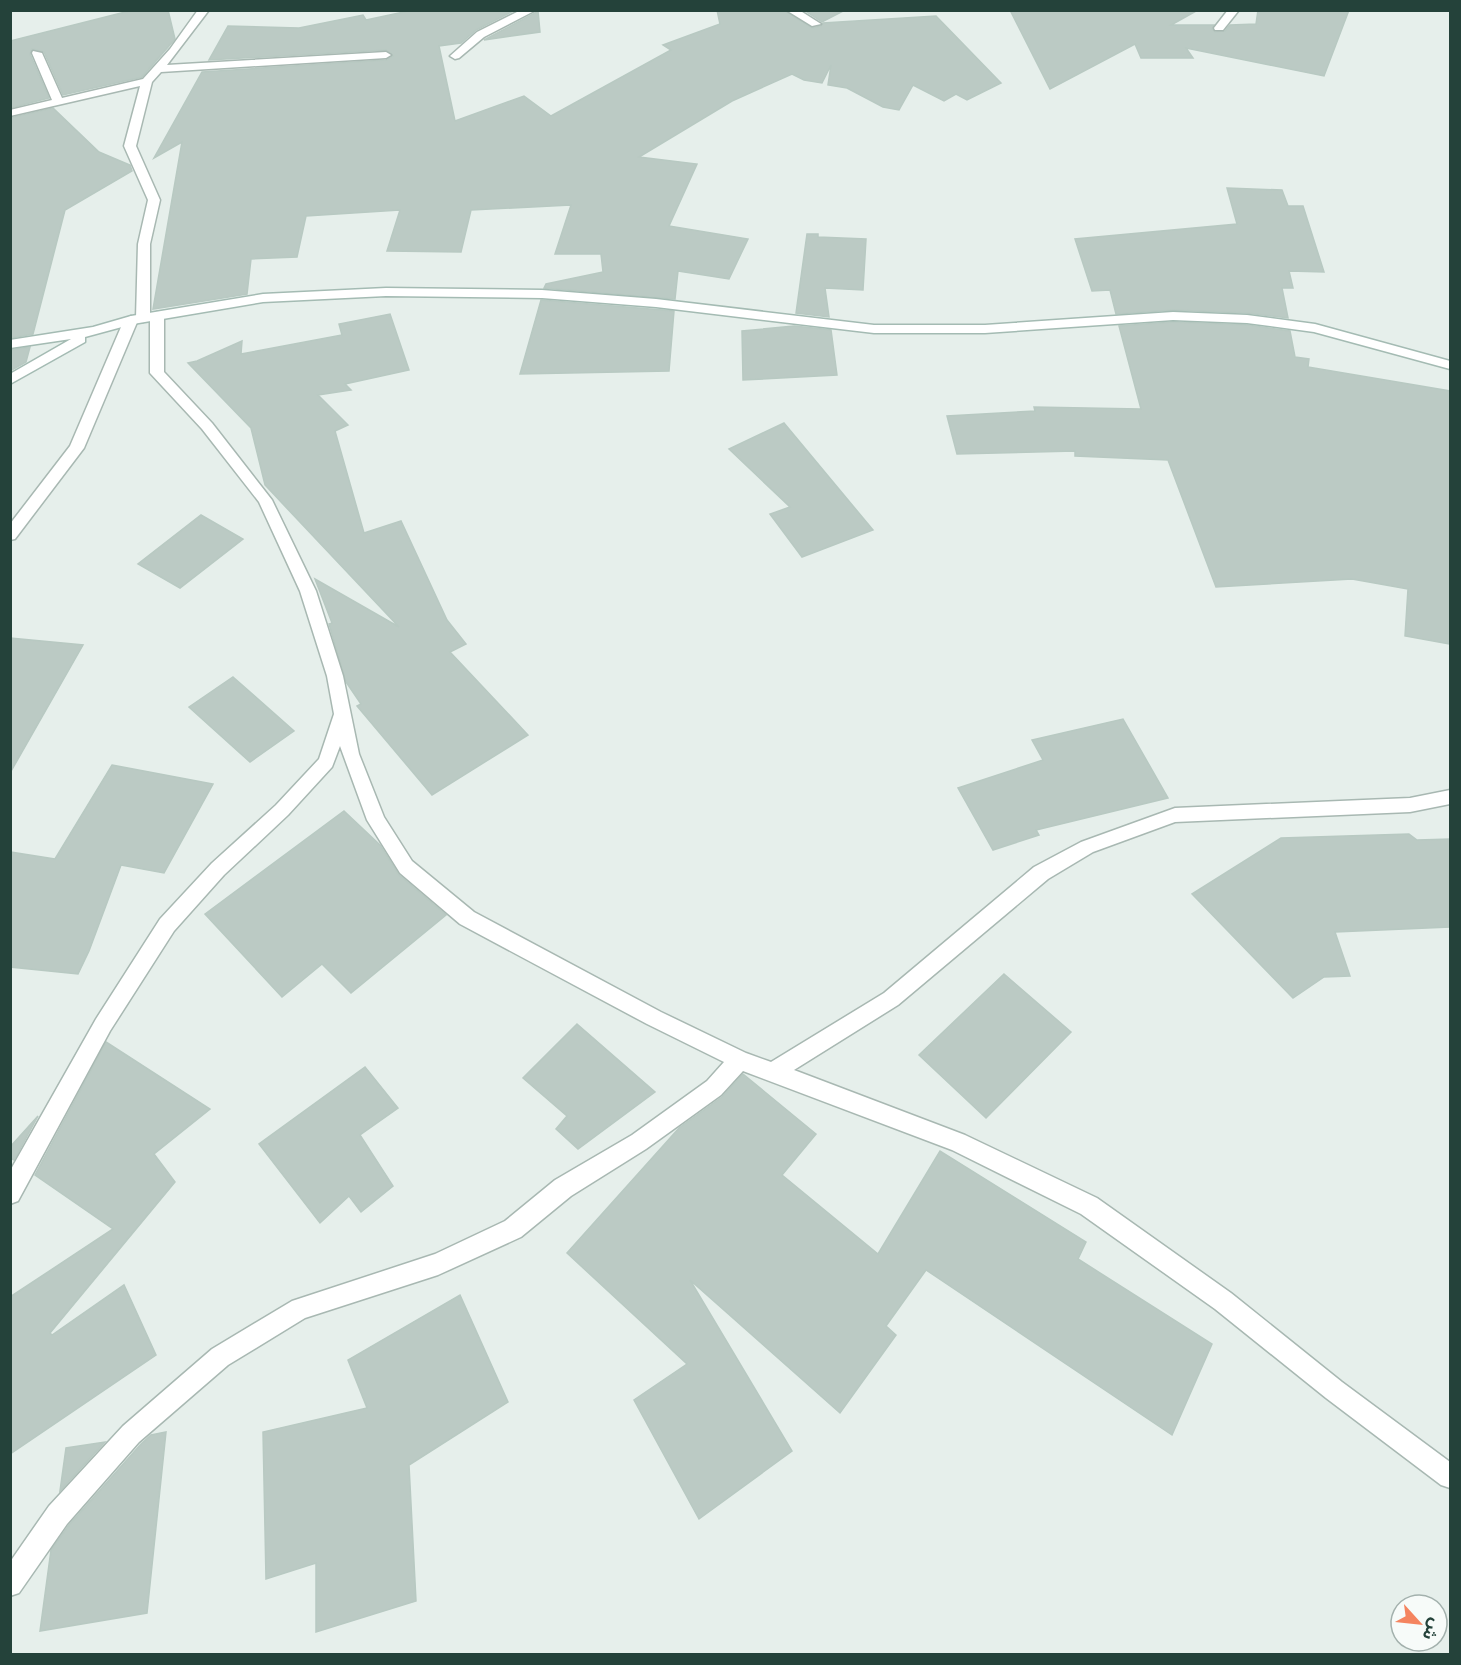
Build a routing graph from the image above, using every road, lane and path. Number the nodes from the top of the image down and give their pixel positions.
1 (204, 10) edge
2 (531, 10) edge
3 (791, 10) edge
4 (1234, 10) edge
5 (816, 24) dead end
6 (1219, 28) dead end
7 (37, 53) dead end
8 (386, 55) dead end
9 (455, 56) dead end
10 (157, 69) junction
11 (147, 81) junction
12 (58, 101) junction
13 (10, 113) edge
14 (144, 318) junction
15 (95, 331) junction
16 (10, 344) edge
17 (1450, 365) edge
18 (10, 380) edge
19 (10, 535) edge
20 (342, 714) junction
21 (1450, 797) edge
22 (740, 1060) junction
23 (773, 1072) junction
24 (10, 1193) edge
25 (1450, 1476) edge
26 (10, 1584) edge

1 - 10 street
2 - 9 street
3 - 5 street
4 - 6 street
7 - 12 street
8 - 10 street
10 - 11 street
11 - 12 street
11 - 14 street
12 - 13 street
14 - 15 street
14 - 17 street
14 - 19 street
14 - 20 street
15 - 16 street
15 - 18 street
20 - 22 street
20 - 24 street
21 - 23 street
22 - 23 street
22 - 26 street
23 - 25 street

